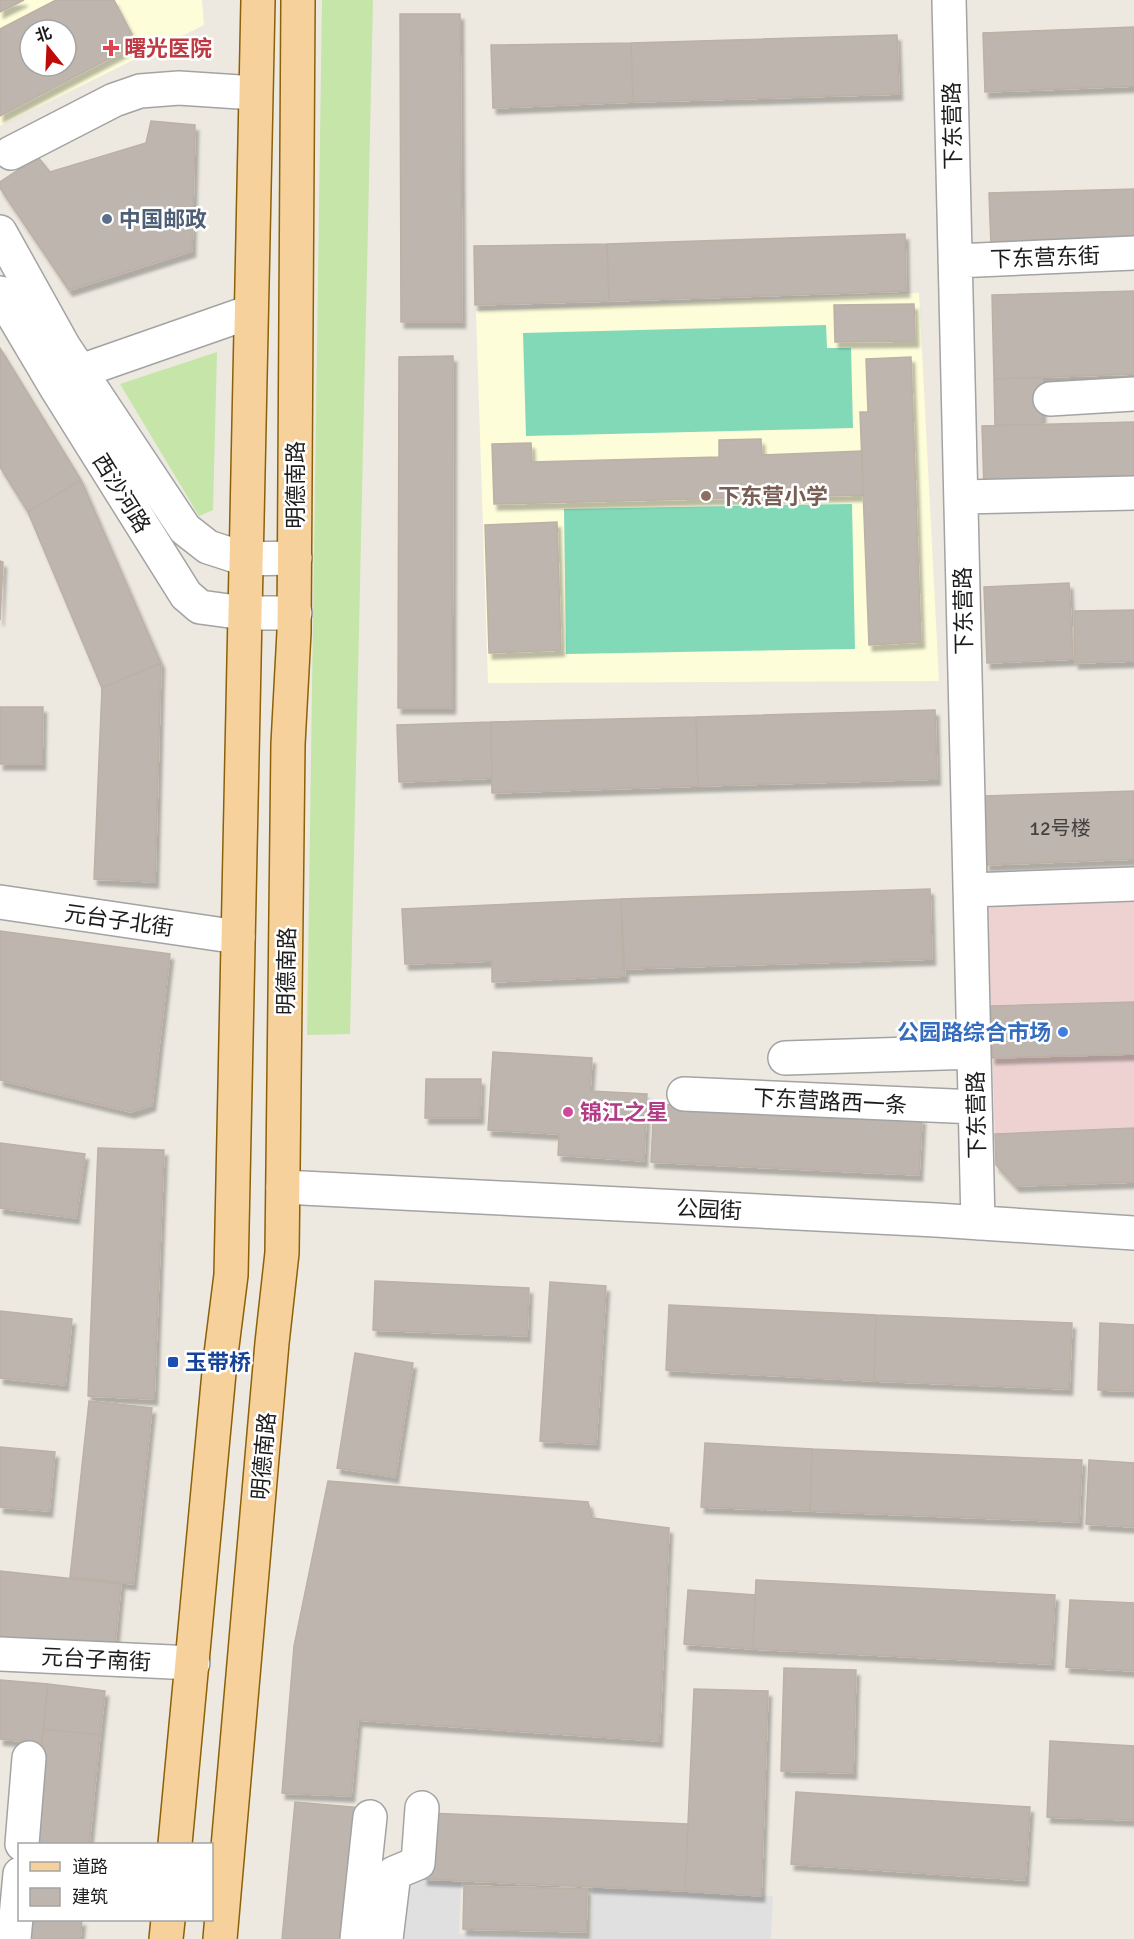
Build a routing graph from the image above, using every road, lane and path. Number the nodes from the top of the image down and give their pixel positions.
1 (258, 0) edge
2 (298, 0) edge
3 (949, 0) edge
4 (255, 93) junction
5 (11, 153) dead end
6 (0, 232) edge
7 (1134, 254) edge
8 (955, 261) junction
9 (0, 293) edge
10 (250, 312) junction
11 (81, 371) junction
12 (1134, 394) edge
13 (1050, 399) dead end
14 (1134, 493) edge
15 (961, 497) junction
16 (295, 558) junction
17 (245, 559) junction
18 (295, 613) junction
19 (244, 614) junction
20 (1134, 884) edge
21 (970, 890) junction
22 (0, 902) edge
23 (238, 937) junction
24 (974, 1052) junction
25 (784, 1058) dead end
26 (684, 1094) dead end
27 (975, 1107) junction
28 (284, 1187) junction
29 (978, 1223) junction
30 (1134, 1233) edge
31 (0, 1654) edge
32 (193, 1663) junction
33 (29, 1758) dead end
34 (422, 1808) dead end
35 (370, 1817) dead end
36 (22, 1843) edge
37 (175, 1843) edge
38 (18, 1896) edge
39 (168, 1921) edge
40 (14, 1939) edge
41 (166, 1939) edge
42 (220, 1939) edge
43 (357, 1939) edge
44 (386, 1939) edge

1 - 4 main road
2 - 16 main road, 明德南路
3 - 8 street, 下东营路
4 - 5 street
4 - 10 main road
6 - 11 street, 西沙河路
7 - 8 street, 下东营东街
8 - 15 street, 下东营路
9 - 19 street, 西沙河路
10 - 11 street
10 - 17 main road
11 - 17 street, 西沙河路
12 - 13 street
14 - 15 street
15 - 21 street, 下东营路
16 - 17 street, 西沙河路
16 - 18 main road, 明德南路
17 - 19 main road
18 - 19 street, 西沙河路
18 - 28 main road, 明德南路
19 - 23 main road
20 - 21 street
21 - 24 street, 下东营路
22 - 23 street, 元台子北街
23 - 32 main road
24 - 25 street
24 - 27 street, 下东营路
26 - 27 street, 下东营路西一条
27 - 29 street, 下东营路
28 - 29 street, 公园街
28 - 42 main road, 明德南路
29 - 30 street, 公园街
31 - 32 street, 元台子南街
32 - 37 main road
33 - 36 street
34 - 44 street
35 - 43 street
38 - 40 street
39 - 41 main road

